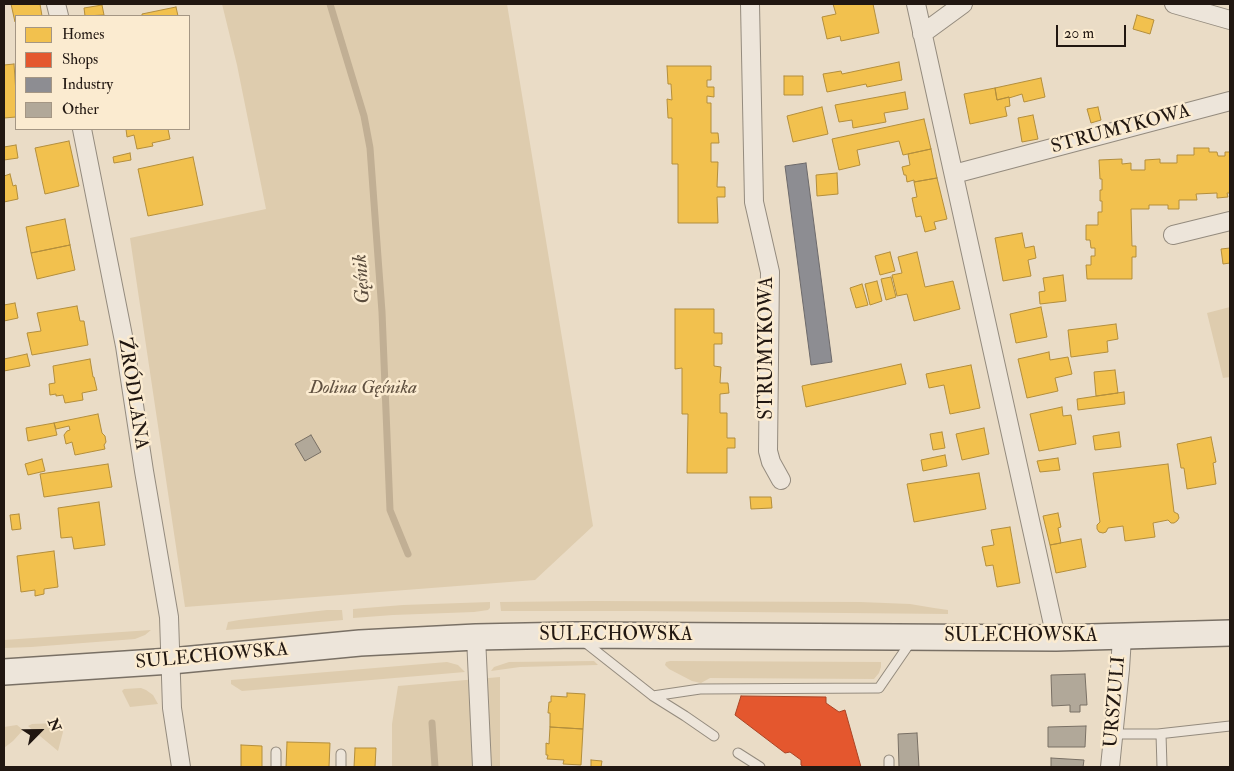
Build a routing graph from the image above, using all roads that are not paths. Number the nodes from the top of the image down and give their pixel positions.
1 (750, 4) edge
2 (916, 4) edge
3 (964, 4) edge
4 (1174, 4) edge
5 (1230, 20) edge
6 (922, 34) junction
7 (1230, 102) edge
8 (82, 130) edge
9 (954, 174) junction
10 (1230, 221) edge
11 (1173, 235) dead end
12 (781, 480) dead end
13 (1230, 633) edge
14 (576, 635) junction
15 (476, 637) junction
16 (1122, 637) junction
17 (913, 638) junction
18 (1056, 638) junction
19 (171, 661) junction
20 (4, 672) edge
21 (653, 696) junction
22 (1230, 726) edge
23 (1114, 734) junction
24 (1161, 734) junction
25 (714, 736) dead end
26 (276, 752) dead end
27 (738, 753) dead end
28 (341, 754) dead end
29 (181, 767) edge
30 (276, 767) edge
31 (341, 767) edge
32 (482, 767) edge
33 (760, 767) edge
34 (1110, 767) edge
35 (1162, 767) edge

1 - 12 street, STRUMYKOWA
2 - 6 street
3 - 6 street
4 - 5 street
6 - 9 street
7 - 9 street, STRUMYKOWA
8 - 19 street, ŹRÓDLANA
9 - 18 street
10 - 11 street
13 - 16 street, SULECHOWSKA
14 - 15 street, SULECHOWSKA
14 - 17 street, SULECHOWSKA
14 - 21 lane
15 - 19 street, SULECHOWSKA
15 - 32 street
16 - 18 street, SULECHOWSKA
16 - 23 street, URSZULI
17 - 18 street, SULECHOWSKA
17 - 21 lane
19 - 20 street, SULECHOWSKA
19 - 29 street, ŹRÓDLANA
21 - 25 lane
22 - 24 lane
23 - 24 lane
23 - 34 street, URSZULI
24 - 35 lane
26 - 30 lane
27 - 33 lane
28 - 31 lane

